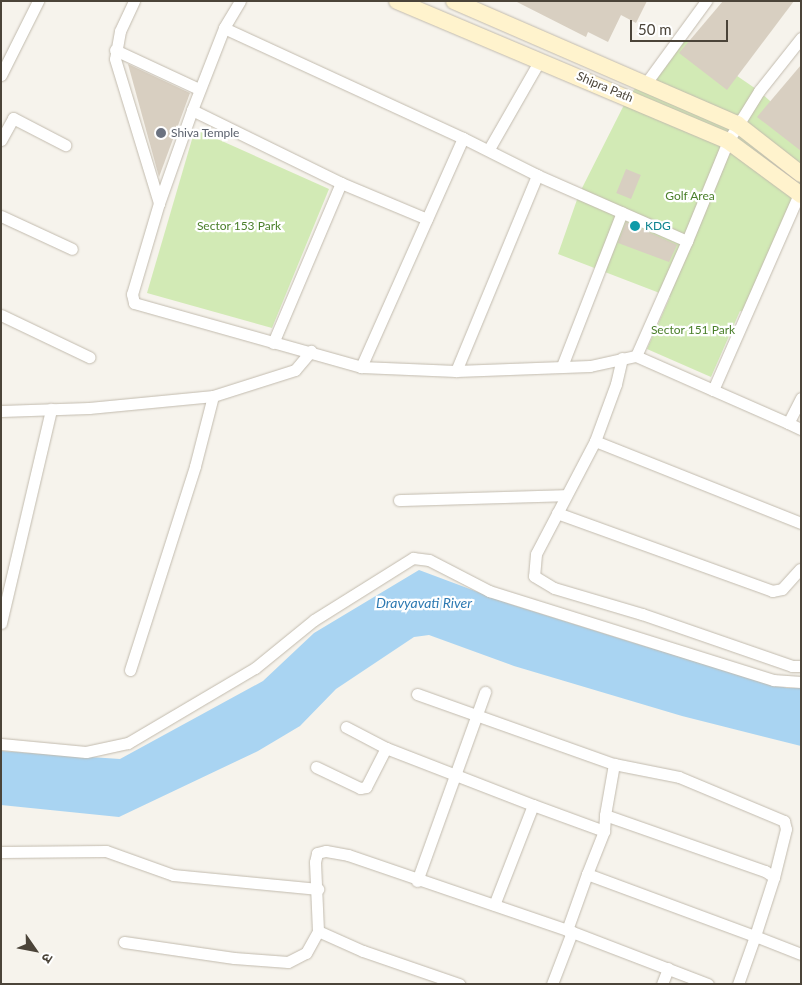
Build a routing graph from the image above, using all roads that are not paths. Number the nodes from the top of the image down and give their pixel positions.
1 (38, 1) edge
2 (134, 1) edge
3 (240, 1) edge
4 (454, 1) edge
5 (400, 2) edge
6 (704, 2) edge
7 (224, 28) junction
8 (801, 38) edge
9 (115, 50) junction
10 (540, 60) junction
11 (1, 74) edge
12 (646, 83) junction
13 (199, 89) junction
14 (192, 110) junction
15 (1, 112) edge
16 (13, 118) junction
17 (737, 124) junction
18 (463, 138) junction
19 (1, 140) edge
20 (728, 141) junction
21 (65, 145) dead end
22 (489, 149) junction
23 (801, 174) edge
24 (536, 175) junction
25 (340, 183) junction
26 (800, 194) edge
27 (159, 203) junction
28 (622, 212) junction
29 (1, 216) edge
30 (427, 219) junction
31 (687, 241) junction
32 (72, 249) dead end
33 (1, 316) edge
34 (272, 343) junction
35 (311, 351) junction
36 (636, 356) junction
37 (89, 357) dead end
38 (622, 358) junction
39 (562, 366) junction
40 (361, 367) junction
41 (456, 371) junction
42 (713, 390) junction
43 (213, 396) junction
44 (801, 398) edge
45 (51, 409) junction
46 (1, 411) edge
47 (788, 423) junction
48 (801, 429) edge
49 (595, 441) junction
50 (566, 495) junction
51 (400, 500) dead end
52 (557, 513) junction
53 (801, 523) edge
54 (800, 569) edge
55 (1, 623) edge
56 (801, 666) edge
57 (130, 670) dead end
58 (801, 682) edge
59 (485, 692) dead end
60 (417, 694) dead end
61 (474, 716) junction
62 (346, 727) dead end
63 (1, 744) edge
64 (386, 748) junction
65 (614, 764) junction
66 (316, 767) dead end
67 (454, 774) junction
68 (533, 805) junction
69 (605, 815) junction
70 (604, 831) junction
71 (1, 852) edge
72 (587, 874) junction
73 (774, 878) junction
74 (417, 881) junction
75 (318, 889) junction
76 (494, 905) junction
77 (318, 931) junction
78 (570, 931) junction
79 (755, 936) junction
80 (124, 942) dead end
81 (801, 954) edge
82 (668, 968) junction
83 (459, 984) edge
84 (552, 984) edge
85 (662, 984) edge
86 (708, 984) edge
87 (738, 984) edge

1 - 11 street
2 - 9 street
3 - 7 street
4 - 12 street, Shipra Path
5 - 10 street, Shipra Path
6 - 12 street
7 - 13 street
7 - 18 street
8 - 17 street
9 - 13 street
9 - 27 street
10 - 20 street, Shipra Path
10 - 22 street
12 - 17 street, Shipra Path
13 - 14 street
14 - 25 street
14 - 27 street
15 - 16 street
16 - 19 street
16 - 21 street
17 - 20 street
17 - 23 street, Shipra Path
18 - 22 street
18 - 30 street
20 - 26 street, Shipra Path
20 - 31 street
22 - 24 street
24 - 28 street
24 - 41 street
25 - 30 street
25 - 34 street
26 - 42 street
27 - 34 street
28 - 31 street
28 - 39 street
29 - 32 street
30 - 40 street
31 - 36 street
33 - 37 street
34 - 35 street
35 - 40 street
35 - 43 street
36 - 38 street
36 - 42 street
38 - 39 street
38 - 49 street
39 - 41 street
40 - 41 street
42 - 47 street
43 - 45 street
43 - 57 street
44 - 47 street
45 - 46 street
45 - 55 street
47 - 48 street
49 - 50 street
49 - 53 street
50 - 51 street
50 - 52 street
52 - 54 street
52 - 56 street
58 - 63 street
59 - 61 street
60 - 61 street
61 - 65 street
61 - 67 street
62 - 64 street
64 - 66 street
64 - 67 street
65 - 69 street
65 - 73 street
67 - 68 street
67 - 74 street
68 - 70 street
68 - 76 street
69 - 70 street
69 - 73 street
70 - 72 street
71 - 75 street
72 - 78 street
72 - 79 street
73 - 79 street
74 - 75 street
74 - 76 street
75 - 77 street
76 - 78 street
77 - 80 street
77 - 83 street
78 - 82 street
78 - 84 street
79 - 81 street
79 - 87 street
82 - 85 street
82 - 86 street

